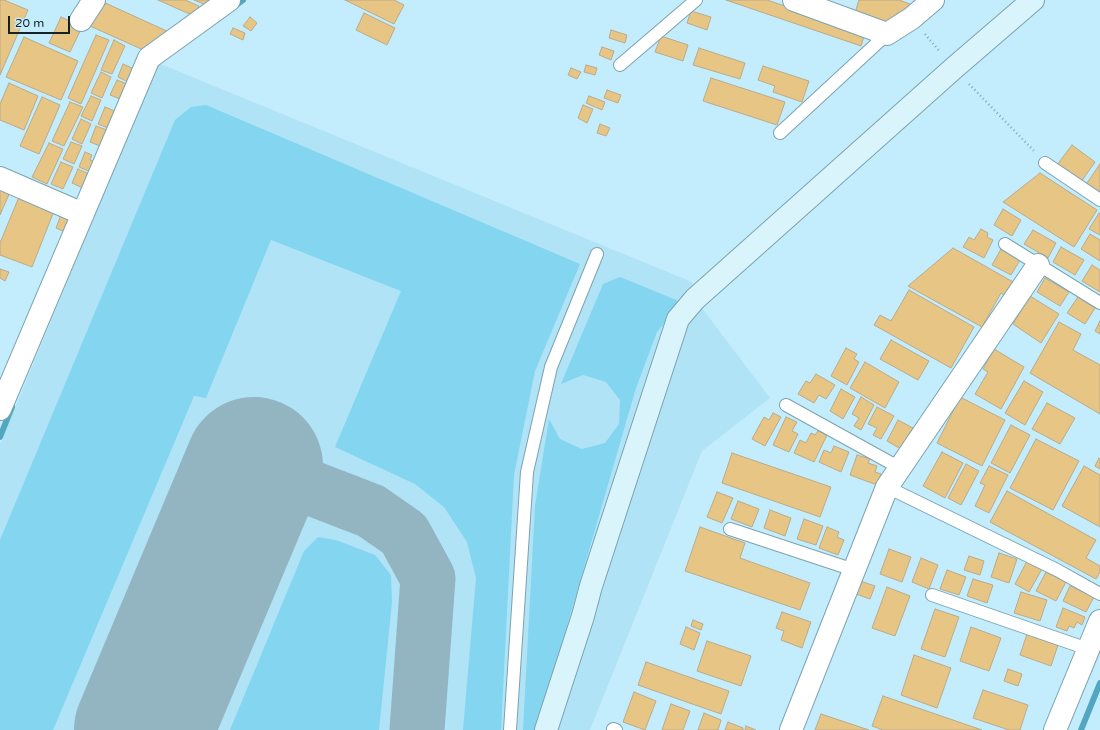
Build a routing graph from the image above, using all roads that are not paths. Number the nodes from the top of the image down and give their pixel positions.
1 (94, 0) edge
2 (229, 0) edge
3 (696, 0) edge
4 (794, 0) edge
5 (932, 0) edge
6 (1033, 0) edge
7 (81, 20) dead end
8 (887, 34) junction
9 (620, 65) dead end
10 (780, 132) dead end
11 (1046, 163) road end
12 (0, 178) edge
13 (1100, 200) edge
14 (83, 214) junction
15 (1005, 244) dead end
16 (597, 254) dead end
17 (1038, 265) junction
18 (1100, 303) edge
19 (786, 405) dead end
20 (0, 409) edge
21 (900, 468) junction
22 (887, 488) junction
23 (730, 529) dead end
24 (854, 570) junction
25 (1100, 594) edge
26 (932, 595) dead end
27 (1100, 621) edge
28 (1088, 649) junction
29 (510, 730) edge
30 (546, 730) edge
31 (791, 730) edge
32 (1055, 730) edge

1 - 7 street
2 - 14 street
3 - 9 lane
4 - 8 street
5 - 8 street
6 - 30 street
8 - 10 lane
11 - 13 lane
12 - 14 street
14 - 20 street
15 - 17 lane
16 - 29 lane
17 - 18 lane
17 - 21 street
19 - 21 lane
21 - 22 street
22 - 24 street
22 - 25 lane
23 - 24 lane
24 - 31 street
26 - 28 lane
27 - 28 street
28 - 32 street

